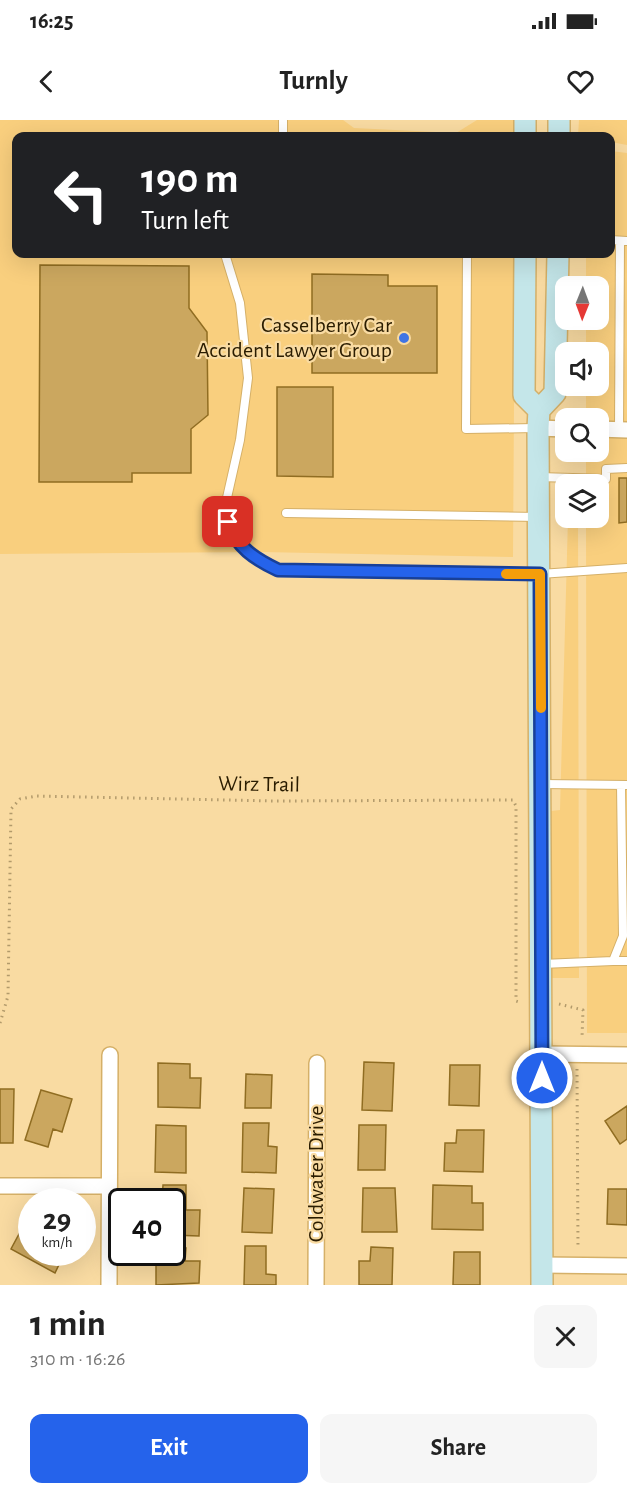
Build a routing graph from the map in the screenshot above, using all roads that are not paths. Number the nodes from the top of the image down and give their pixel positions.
1 (623, 241) edge
2 (226, 258) edge
3 (466, 258) edge
4 (525, 258) edge
5 (558, 258) edge
6 (538, 419) junction
7 (555, 425) edge
8 (623, 430) edge
9 (627, 468) edge
10 (539, 477) junction
11 (286, 513) dead end
12 (539, 517) junction
13 (627, 568) edge
14 (540, 574) junction
15 (542, 784) junction
16 (624, 785) edge
17 (613, 961) junction
18 (627, 961) edge
19 (543, 964) junction
20 (542, 1054) junction
21 (110, 1055) dead end
22 (627, 1055) edge
23 (317, 1063) dead end
24 (0, 1186) edge
25 (109, 1186) junction
26 (627, 1266) edge
27 (542, 1275) edge
28 (109, 1285) edge
29 (316, 1285) edge

1 - 8 lane
2 - 14 lane
3 - 6 lane
4 - 6 street
5 - 6 street
6 - 7 street
6 - 10 street
9 - 10 lane
10 - 12 street
11 - 12 lane
12 - 14 street
13 - 14 lane
14 - 15 street
15 - 16 lane
15 - 19 street
16 - 17 lane
17 - 18 lane
17 - 19 lane
19 - 20 street
20 - 22 street
20 - 27 street
21 - 25 street
23 - 29 street, Coldwater Drive
24 - 25 street
25 - 28 street
26 - 27 street

